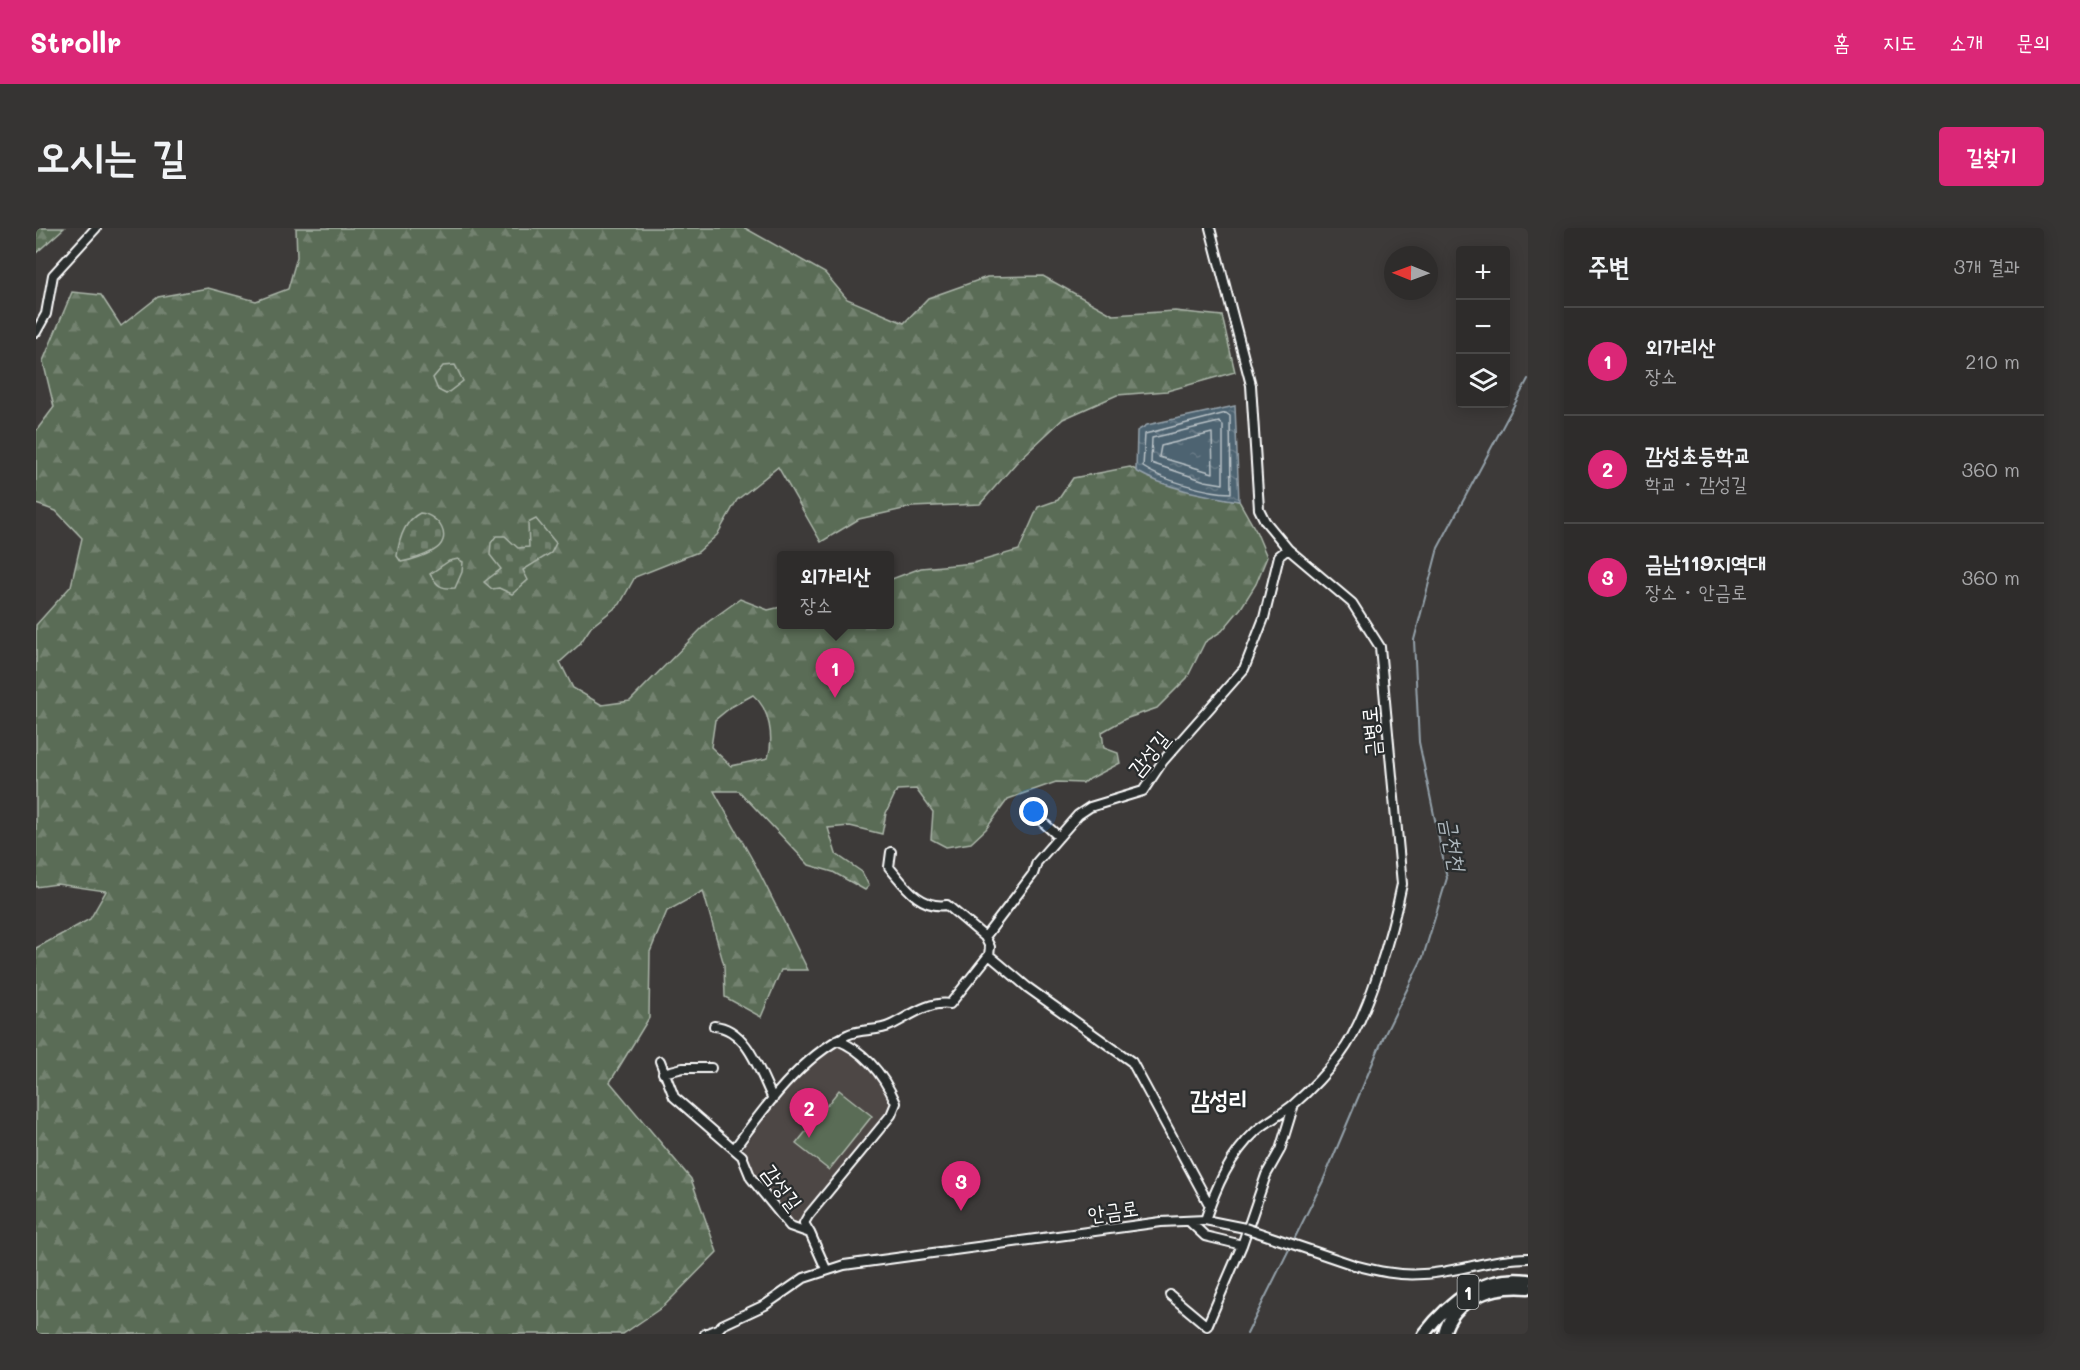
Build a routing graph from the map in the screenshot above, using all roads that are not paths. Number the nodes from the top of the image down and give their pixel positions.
1 (96, 228) edge
2 (1210, 228) edge
3 (36, 332) edge
4 (1288, 549) junction
5 (1033, 813) dead end
6 (1059, 837) junction
7 (891, 852) dead end
8 (985, 937) junction
9 (989, 955) junction
10 (714, 1026) dead end
11 (837, 1040) junction
12 (660, 1061) dead end
13 (711, 1068) dead end
14 (663, 1073) junction
15 (773, 1099) junction
16 (1294, 1104) junction
17 (734, 1149) junction
18 (1210, 1206) junction
19 (1205, 1220) junction
20 (1189, 1221) junction
21 (810, 1233) junction
22 (1242, 1245) junction
23 (1528, 1258) edge
24 (826, 1269) junction
25 (1528, 1280) edge
26 (1528, 1288) edge
27 (1170, 1295) dead end
28 (715, 1332) edge
29 (705, 1334) edge
30 (1424, 1334) edge
31 (1444, 1334) edge

1 - 3 street
2 - 4 street, 금병로
4 - 6 street, 감성길
4 - 16 street, 금병로
5 - 6 street
6 - 8 street, 감성길
7 - 8 street
8 - 9 street
9 - 11 street
9 - 18 street
10 - 15 street
11 - 15 street
11 - 21 street
12 - 14 street, 감성길
13 - 14 street
14 - 17 street, 감성길
15 - 17 street
16 - 18 street, 금병로
16 - 22 street
17 - 21 street, 감성길
18 - 19 street, 금병로
19 - 20 street, 안금로
19 - 23 street, 안금로, bridge
20 - 22 street
20 - 24 street, 안금로
21 - 24 street, 감성길
22 - 27 street
24 - 28 street, 안금로
25 - 30 highway, 1
26 - 31 highway
28 - 29 street, 안금로

